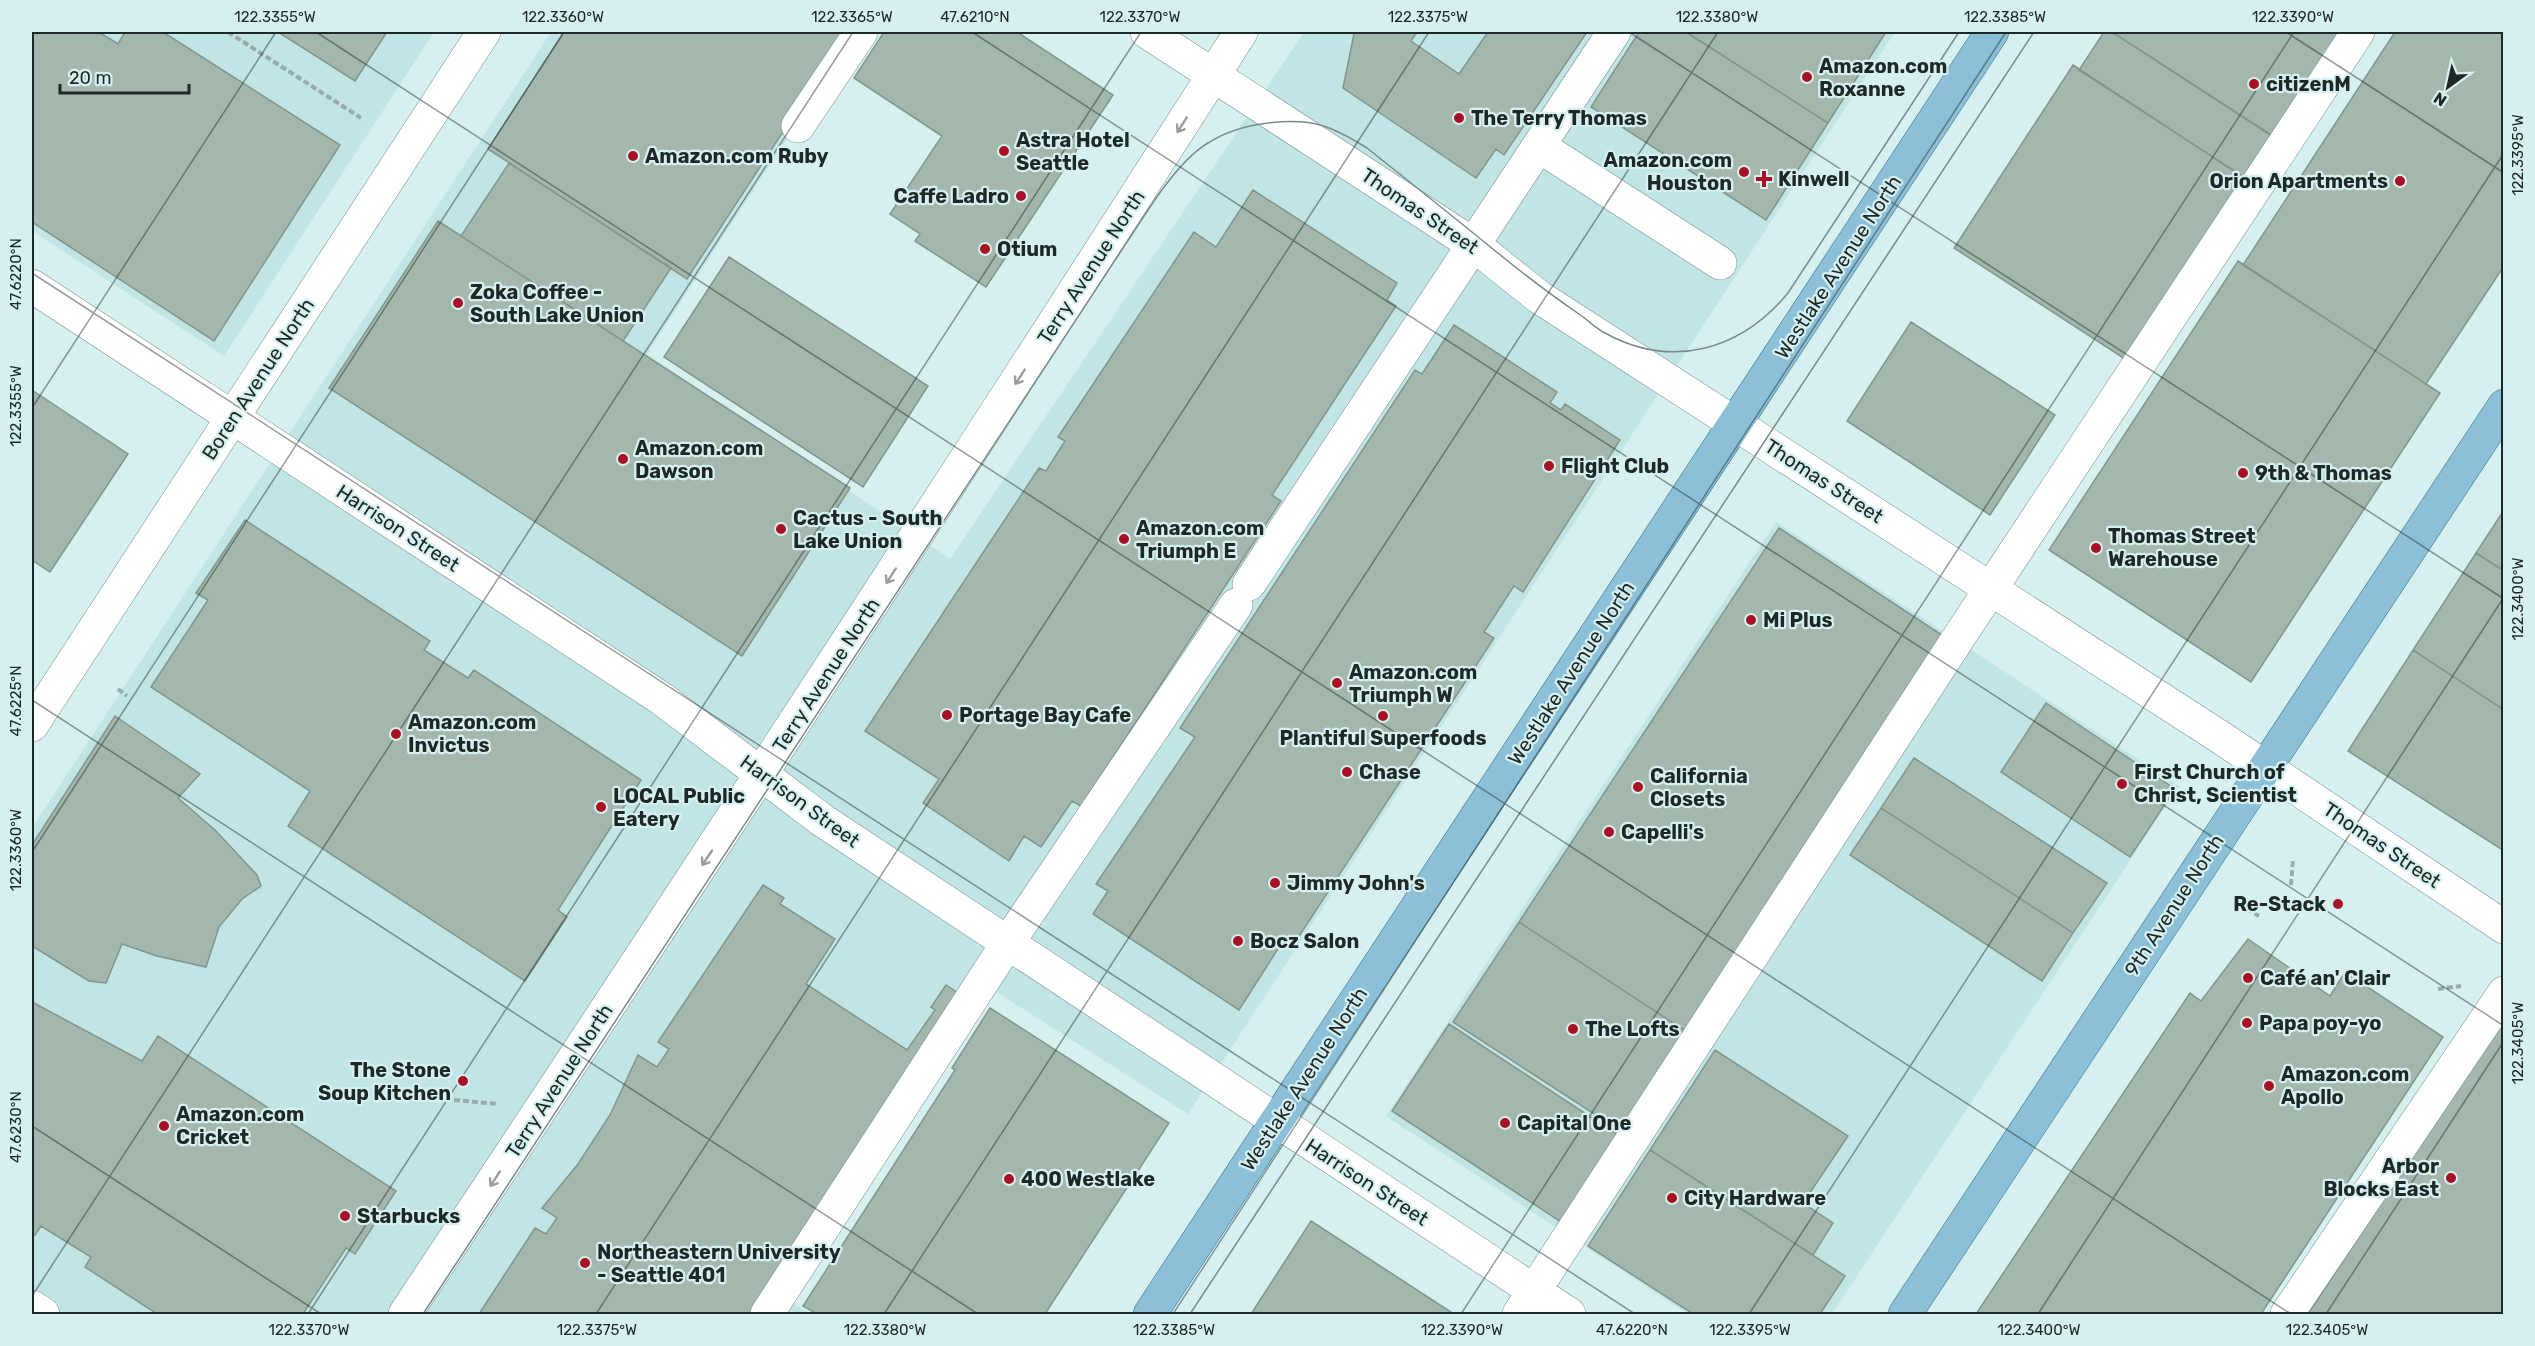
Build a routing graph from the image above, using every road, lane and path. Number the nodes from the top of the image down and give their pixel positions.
1 (228, 32) edge
2 (484, 32) edge
3 (861, 32) edge
4 (1147, 32) edge
5 (1241, 32) edge
6 (1614, 32) edge
7 (1992, 32) edge
8 (2358, 32) edge
9 (1213, 75) junction
10 (361, 118) dead end
11 (798, 126) dead end
12 (1539, 146) junction
13 (1474, 245) junction
14 (1720, 263) dead end
15 (32, 286) edge
16 (2504, 406) edge
17 (233, 418) junction
18 (1735, 423) junction
19 (1990, 589) junction
20 (118, 690) dead end
21 (127, 696) dead end
22 (32, 725) edge
23 (2266, 767) junction
24 (762, 774) junction
25 (2293, 859) dead end
26 (2291, 885) dead end
27 (2247, 909) dead end
28 (2259, 916) dead end
29 (2504, 927) edge
30 (1007, 944) junction
31 (2504, 993) edge
32 (454, 1100) dead end
33 (508, 1106) dead end
34 (1275, 1122) junction
35 (1527, 1303) edge
36 (32, 1307) edge
37 (43, 1314) edge
38 (405, 1314) edge
39 (767, 1314) edge
40 (1150, 1314) edge
41 (1569, 1314) edge
42 (1905, 1314) edge
43 (2287, 1314) edge

1 - 10 path
2 - 17 street, Boren Avenue North
3 - 11 street
4 - 9 street, Thomas Street
5 - 9 street, Terry Avenue North
6 - 12 street
7 - 18 main road, Westlake Avenue North
8 - 19 street
9 - 13 street, Thomas Street
9 -> 24 street, Terry Avenue North
12 - 13 street
12 - 14 street
13 - 18 street, Thomas Street
13 - 30 street
15 - 17 street, Harrison Street
16 - 23 main road, 9th Avenue North
17 - 22 street, Boren Avenue North
17 - 24 street, Harrison Street
18 - 19 street, Thomas Street
18 - 34 main road, Westlake Avenue North
19 - 23 street, Thomas Street
19 - 35 street
20 - 21 path
23 - 29 street, Thomas Street
23 - 42 main road, 9th Avenue North
24 - 30 street, Harrison Street
24 -> 38 street, Terry Avenue North
25 - 26 path
27 - 28 path
30 - 34 street, Harrison Street
30 - 39 street
31 - 43 street
32 - 33 path
34 - 35 street, Harrison Street
34 - 40 main road, Westlake Avenue North
35 - 41 street, Harrison Street
36 - 37 street

